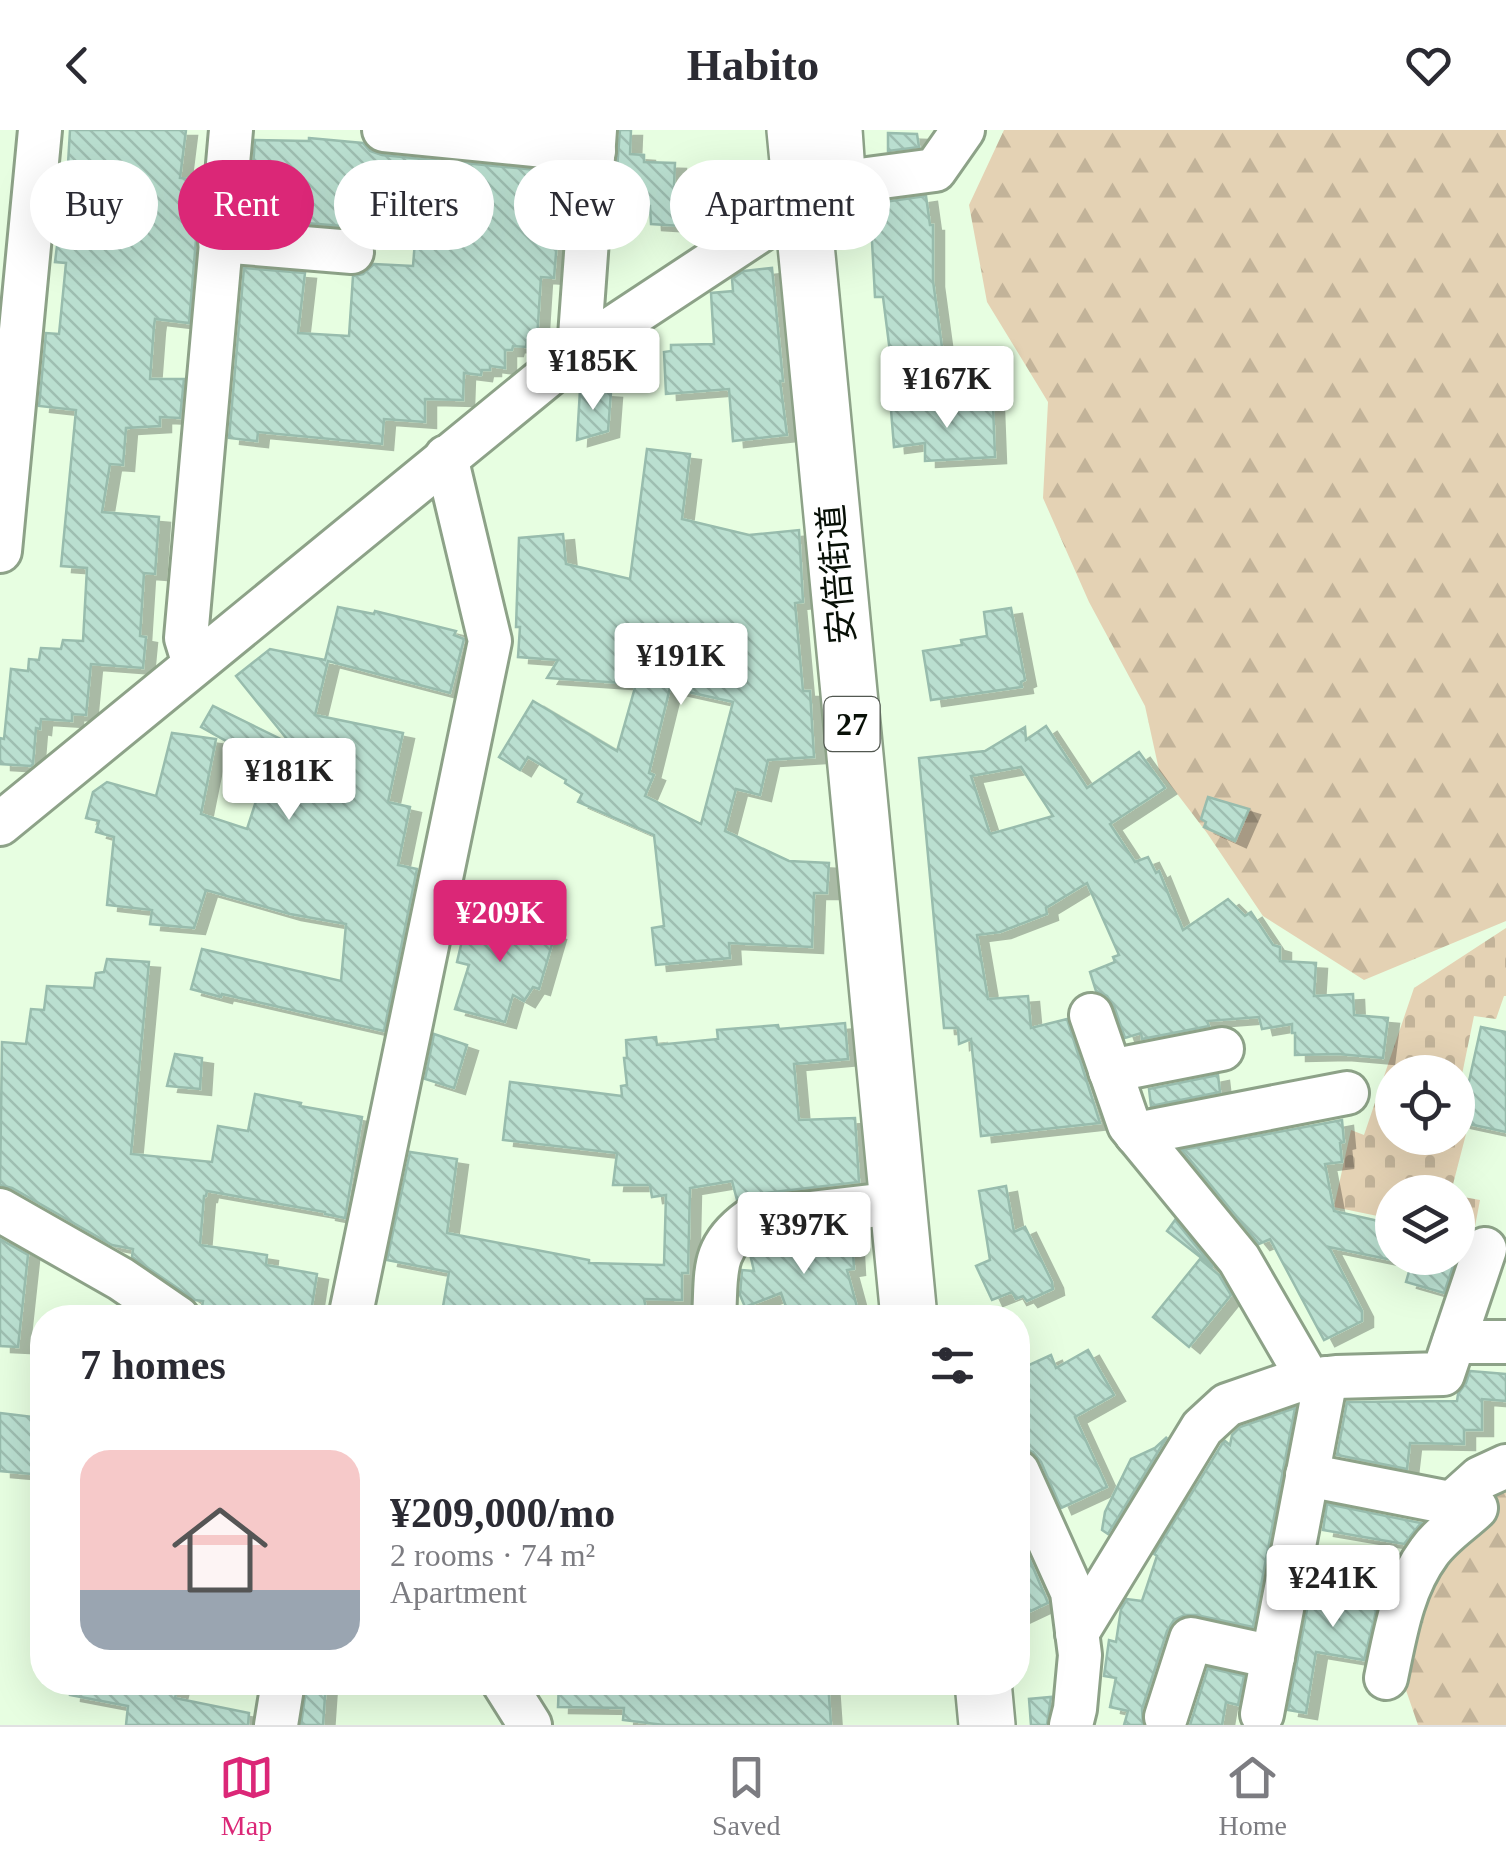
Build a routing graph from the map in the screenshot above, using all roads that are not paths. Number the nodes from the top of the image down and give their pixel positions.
1 (40, 130) edge
2 (230, 130) edge
3 (384, 130) edge
4 (795, 130) edge
5 (962, 130) edge
6 (594, 141) edge
7 (227, 160) edge
8 (816, 160) edge
9 (890, 171) edge
10 (314, 249) edge
11 (219, 250) edge
12 (717, 250) edge
13 (830, 250) edge
14 (832, 250) edge
15 (352, 252) dead end
16 (579, 350) junction
17 (446, 457) junction
18 (3, 488) edge
19 (0, 552) edge
20 (194, 664) junction
21 (0, 824) edge
22 (1091, 1015) dead end
23 (1222, 1049) dead end
24 (1110, 1072) junction
25 (1347, 1094) dead end
26 (1136, 1134) junction
27 (897, 1203) junction
28 (0, 1210) edge
29 (1489, 1267) edge
30 (158, 1305) edge
31 (353, 1305) edge
32 (715, 1305) edge
33 (908, 1305) edge
34 (942, 1305) edge
35 (1454, 1342) junction
36 (1506, 1342) edge
37 (1317, 1379) junction
38 (1506, 1466) edge
39 (1308, 1475) junction
40 (1030, 1499) edge
41 (1451, 1504) junction
42 (1077, 1633) junction
43 (1273, 1657) junction
44 (1386, 1678) dead end
45 (280, 1695) edge
46 (511, 1695) edge
47 (949, 1695) edge
48 (984, 1695) edge
49 (1262, 1714) dead end
50 (1166, 1717) dead end
51 (276, 1725) edge
52 (530, 1725) edge
53 (952, 1725) edge
54 (987, 1725) edge
55 (1071, 1725) edge

1 - 18 street
2 - 7 street
3 - 6 street
4 - 8 main road, 安倍街道 / 27
5 - 9 street
6 - 16 street
10 - 15 street
11 - 20 street
12 - 16 street
13 - 27 main road, 安倍街道 / 27
14 - 34 main road, 安倍街道 / 27
16 - 17 street
17 - 20 street
17 - 31 street
18 - 19 street
20 - 21 street
22 - 24 street
23 - 24 street
24 - 26 street
25 - 26 street
26 - 37 street
27 - 32 street
27 - 33 main road, 安倍街道 / 27
28 - 30 street
29 - 35 street
35 - 36 street
35 - 37 street
37 - 39 street
37 - 42 street
38 - 41 street
39 - 41 street
39 - 43 street
40 - 42 street
41 - 44 street
42 - 55 street
43 - 49 street
43 - 50 street
45 - 51 street
46 - 52 street
47 - 53 main road
48 - 54 main road

